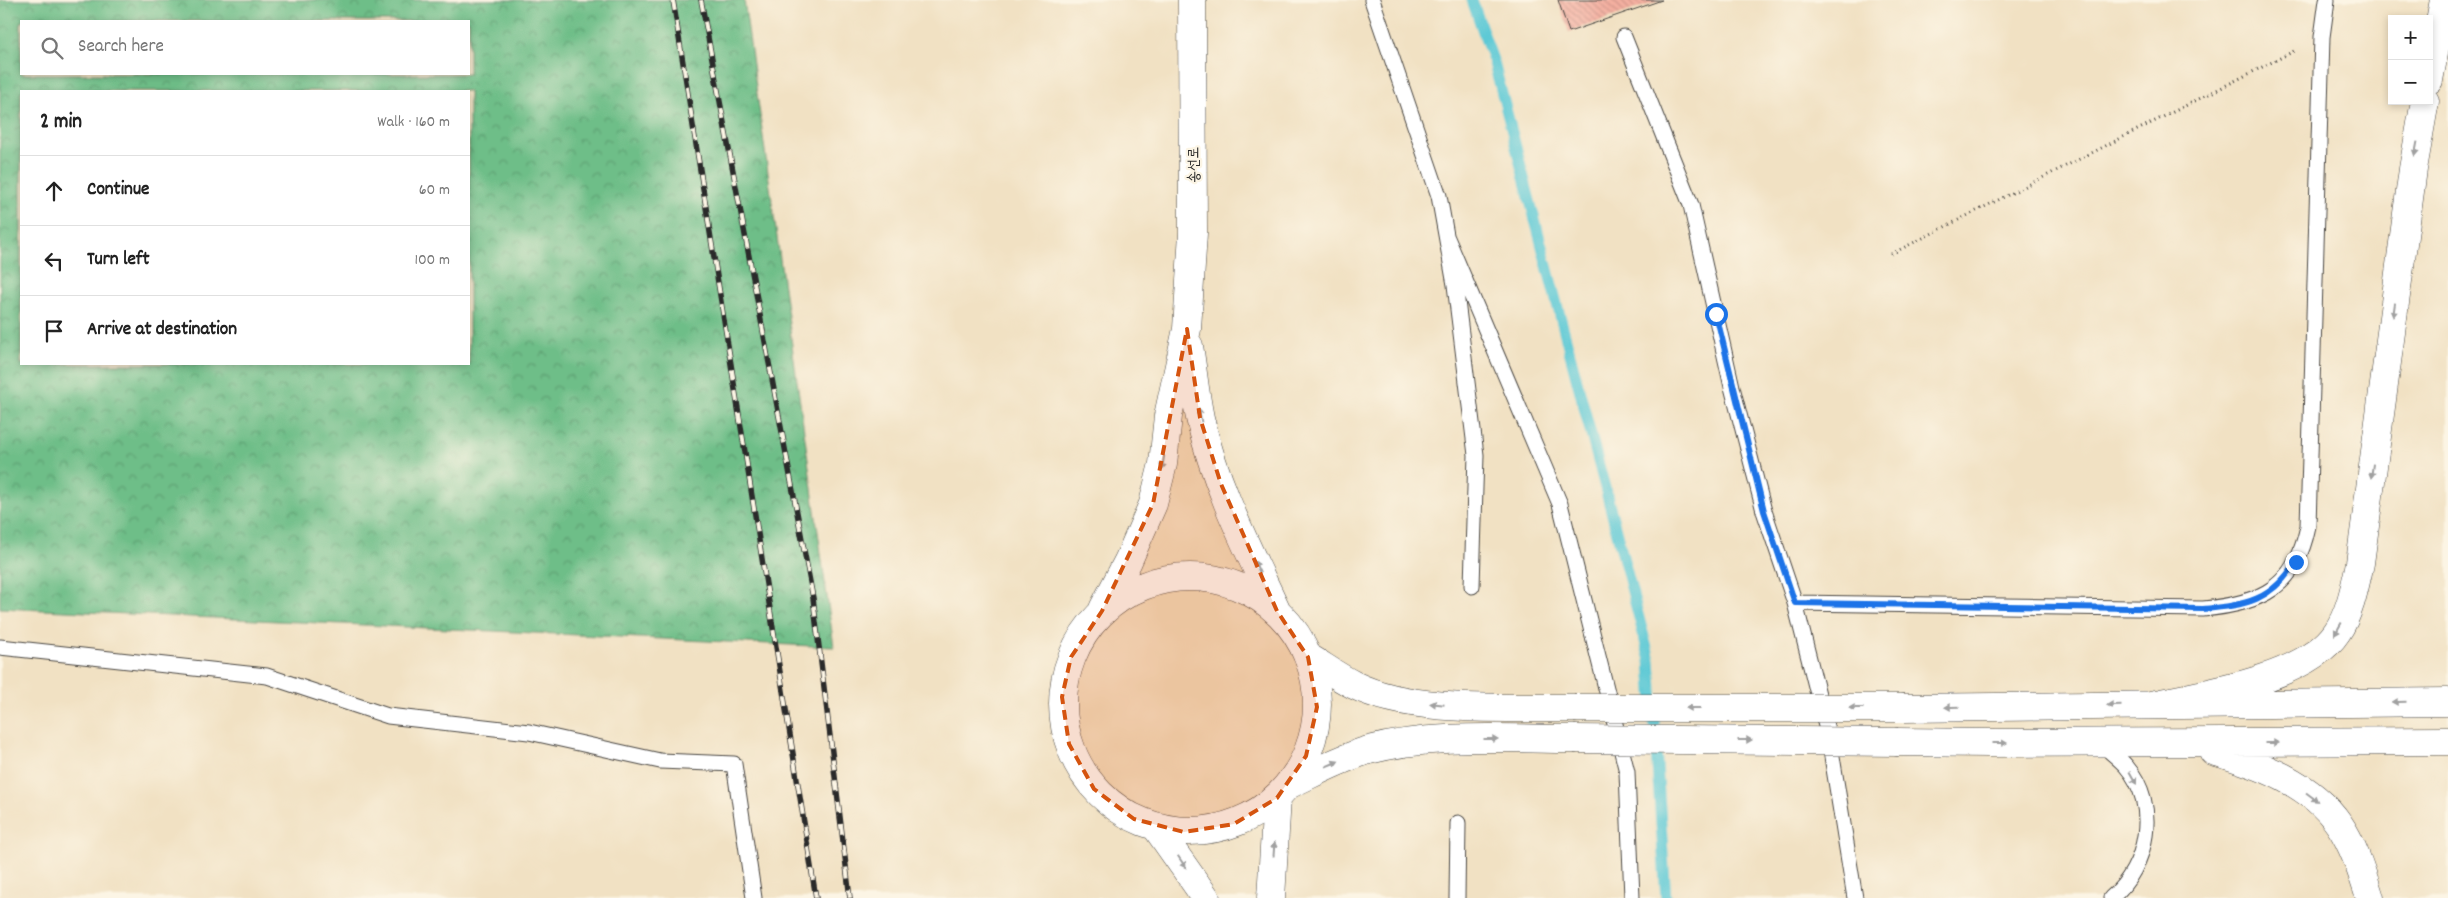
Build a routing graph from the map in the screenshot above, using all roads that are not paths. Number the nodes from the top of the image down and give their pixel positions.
1 (1192, 0) edge
2 (1372, 0) edge
3 (2327, 0) edge
4 (2444, 0) edge
5 (1624, 37) dead end
6 (2433, 60) edge
7 (2424, 105) edge
8 (1447, 238) junction
9 (1187, 329) junction
10 (1472, 586) dead end
11 (1795, 603) junction
12 (1102, 611) junction
13 (1277, 611) junction
14 (0, 647) edge
15 (1308, 657) junction
16 (2448, 702) edge
17 (2151, 705) junction
18 (2448, 741) edge
19 (2101, 743) junction
20 (2188, 743) junction
21 (1283, 792) junction
22 (1458, 823) dead end
23 (1156, 827) junction
24 (754, 898) edge
25 (1206, 898) edge
26 (1271, 898) edge
27 (1457, 898) edge
28 (1632, 898) edge
29 (1855, 898) edge
30 (2111, 898) edge
31 (2370, 898) edge

1 - 9 main road, 송선로
2 - 8 lane
3 - 11 lane
4 - 6 main road
5 - 11 lane
7 -> 17 main road
8 - 10 lane
8 - 28 lane
9 -> 12 main road
13 -> 9 main road
11 - 29 lane
12 - 13 main road
12 - 23 main road
13 - 15 main road
14 - 24 lane
17 -> 15 main road, bridge
15 - 21 main road
16 -> 17 main road
20 -> 18 main road
19 - 20 main road
21 -> 19 main road, bridge
19 -> 30 lane
20 -> 31 main road
21 - 23 main road
26 -> 21 main road
22 - 27 lane
23 -> 25 main road

